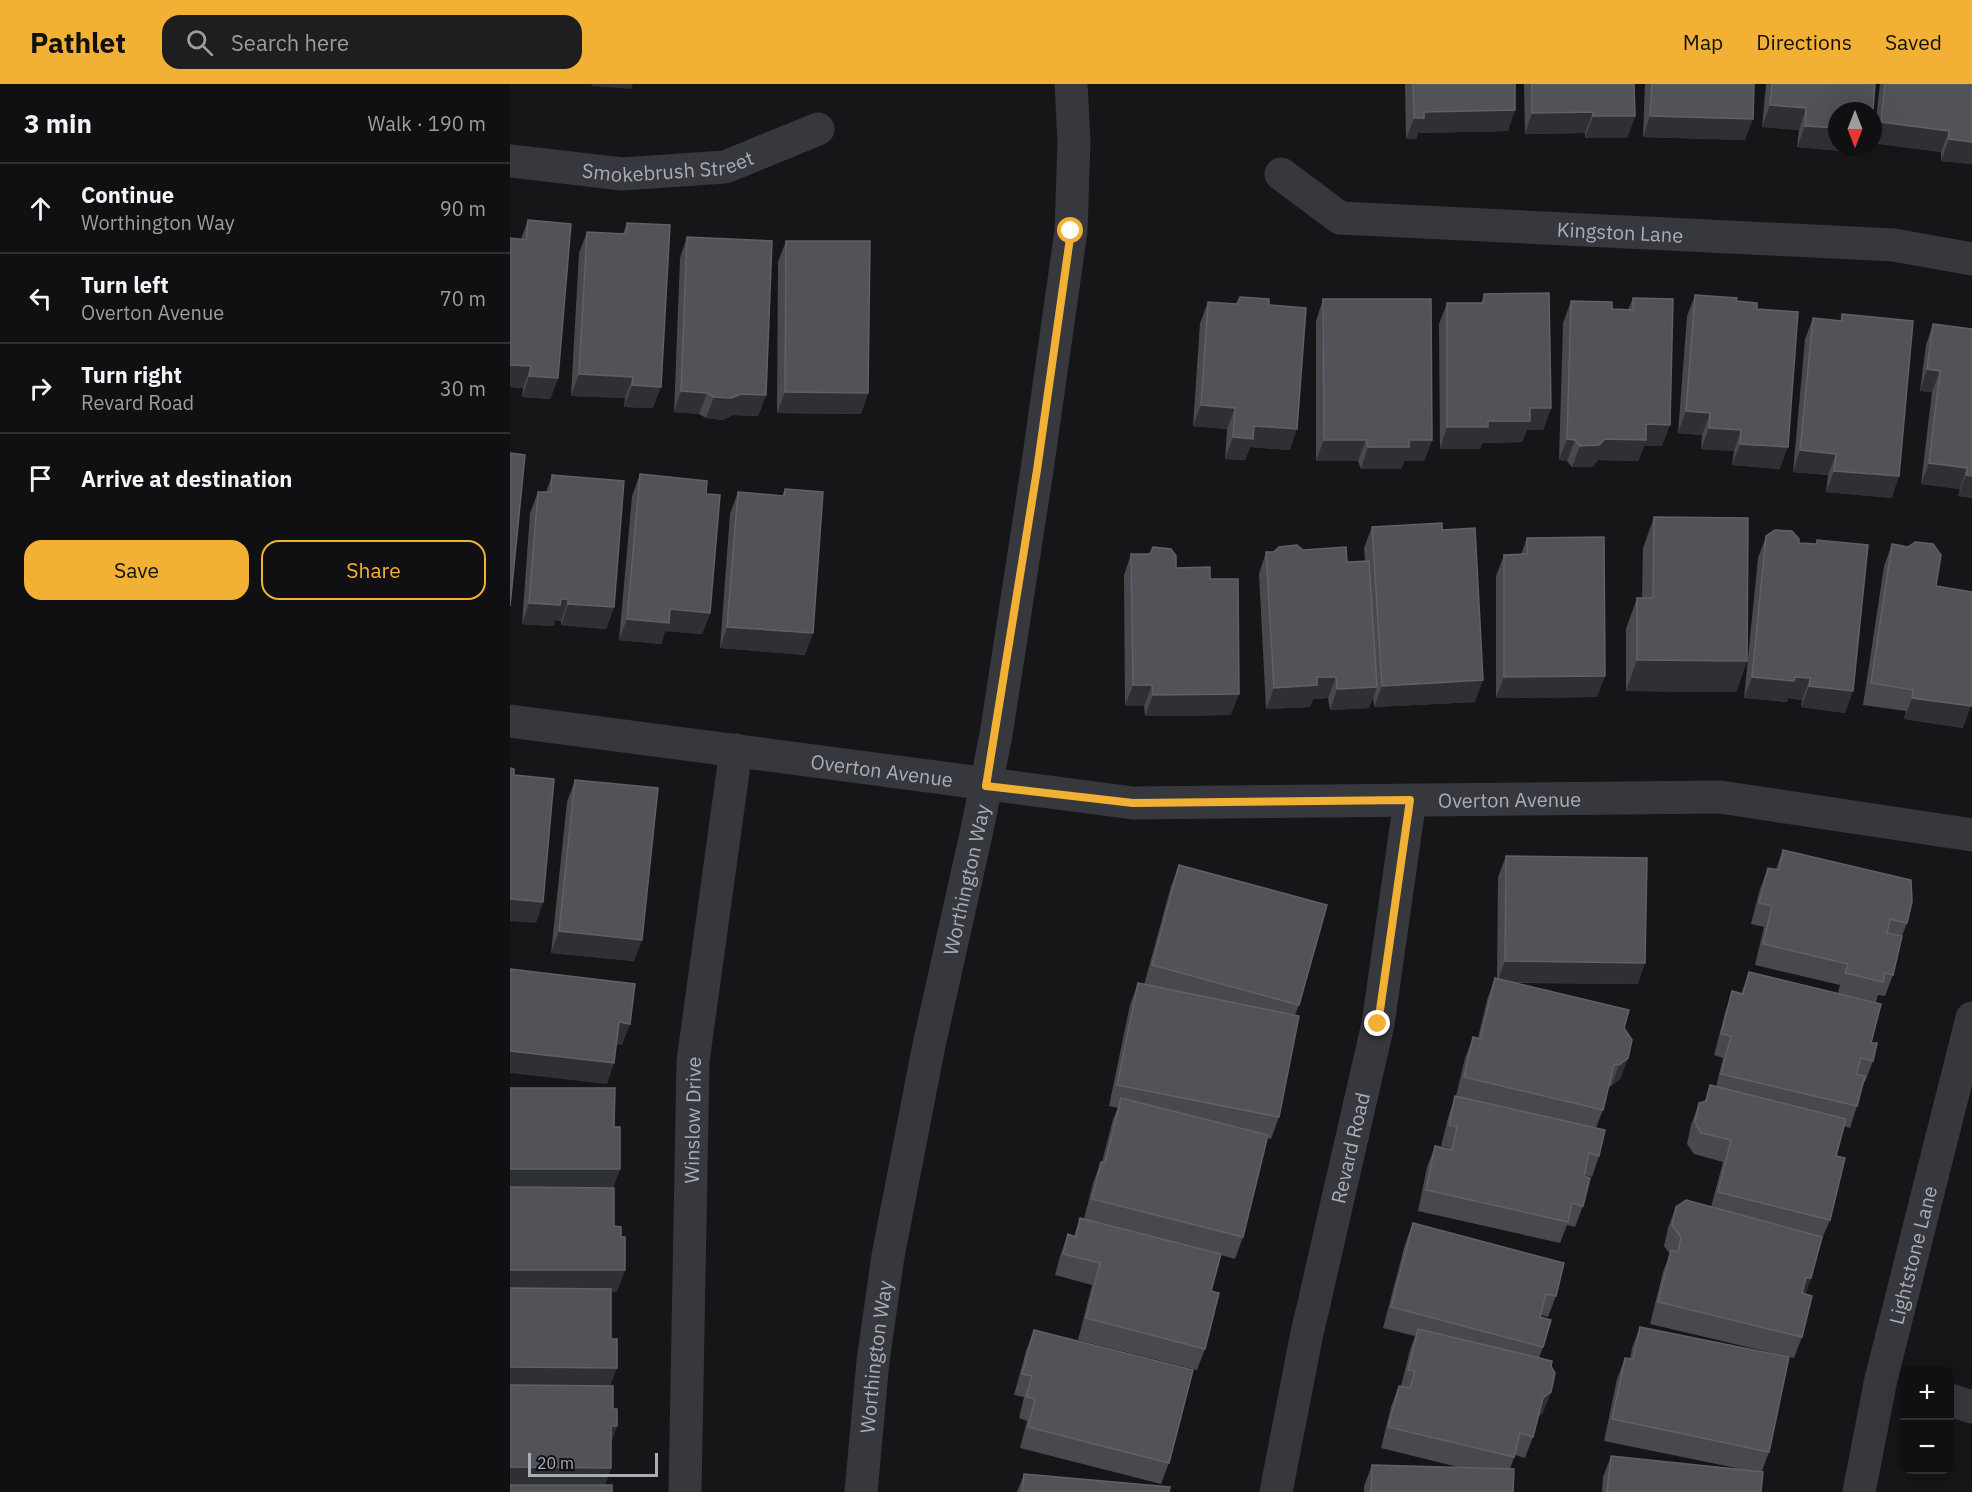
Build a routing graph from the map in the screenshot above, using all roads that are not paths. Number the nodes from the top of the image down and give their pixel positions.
1 (1071, 84) edge
2 (818, 129) dead end
3 (510, 161) edge
4 (1281, 174) dead end
5 (1972, 259) edge
6 (510, 721) edge
7 (736, 750) junction
8 (986, 786) junction
9 (1410, 800) junction
10 (1972, 835) edge
11 (1972, 1018) edge
12 (1893, 1383) edge
13 (1954, 1401) edge
14 (1972, 1407) edge
15 (685, 1492) edge
16 (861, 1492) edge
17 (1276, 1492) edge
18 (1859, 1492) edge

1 - 8 street, Worthington Way
2 - 3 street, Smokebrush Street
4 - 5 street, Kingston Lane
6 - 7 street, Overton Avenue
7 - 8 street, Overton Avenue
7 - 15 street, Winslow Drive
8 - 9 street, Overton Avenue
8 - 16 street, Worthington Way
9 - 10 street, Overton Avenue
9 - 17 street, Revard Road
11 - 12 street, Lightstone Lane
12 - 18 street, Lightstone Lane
13 - 14 street

